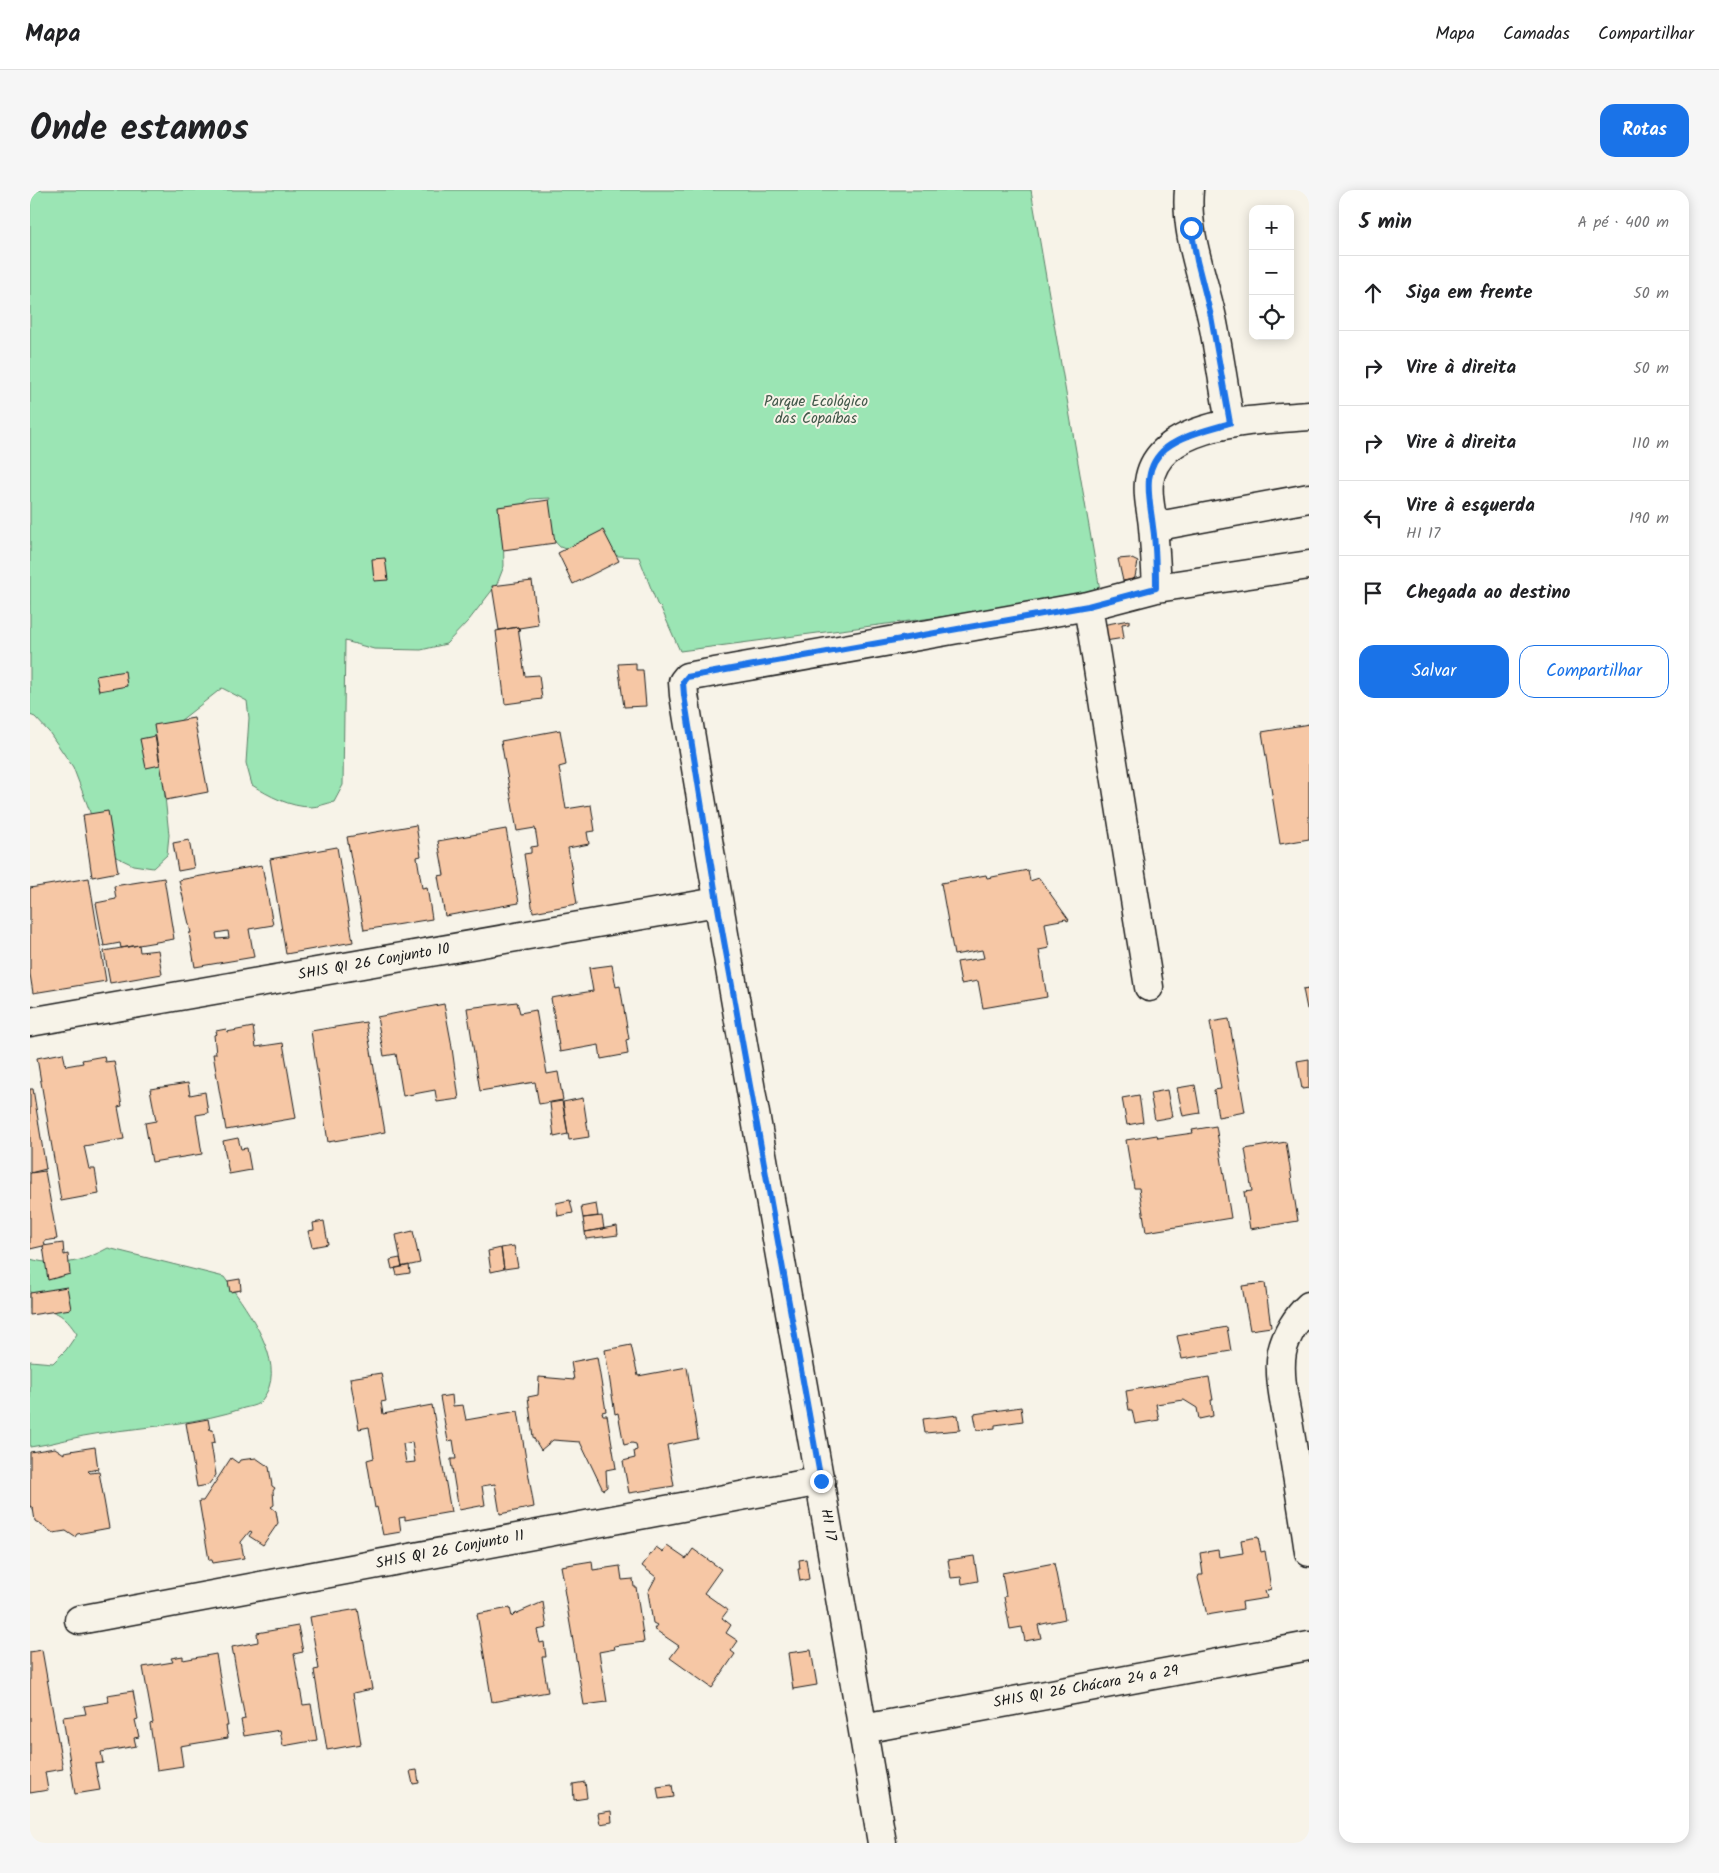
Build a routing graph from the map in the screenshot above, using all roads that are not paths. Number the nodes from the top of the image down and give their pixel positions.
1 (1189, 190) edge
2 (1309, 416) edge
3 (1230, 423) junction
4 (1309, 498) edge
5 (1153, 527) junction
6 (1309, 565) edge
7 (1156, 588) junction
8 (1088, 606) junction
9 (717, 902) junction
10 (1149, 987) dead end
11 (30, 1022) edge
12 (1309, 1306) edge
13 (821, 1481) junction
14 (1309, 1552) edge
15 (79, 1620) dead end
16 (1309, 1646) edge
17 (863, 1729) junction
18 (882, 1843) edge

1 - 3 street
2 - 3 street
3 - 5 street
4 - 5 street
5 - 7 street
6 - 7 street
7 - 8 street
8 - 9 street, HI 17
8 - 10 street
9 - 11 street, SHIS QI 26 Conjunto 10
9 - 13 street, HI 17
12 - 14 street
13 - 15 street, SHIS QI 26 Conjunto 11
13 - 17 street, HI 17
16 - 17 street, SHIS QI 26 Chácara 24 a 29
17 - 18 street, HI 17

